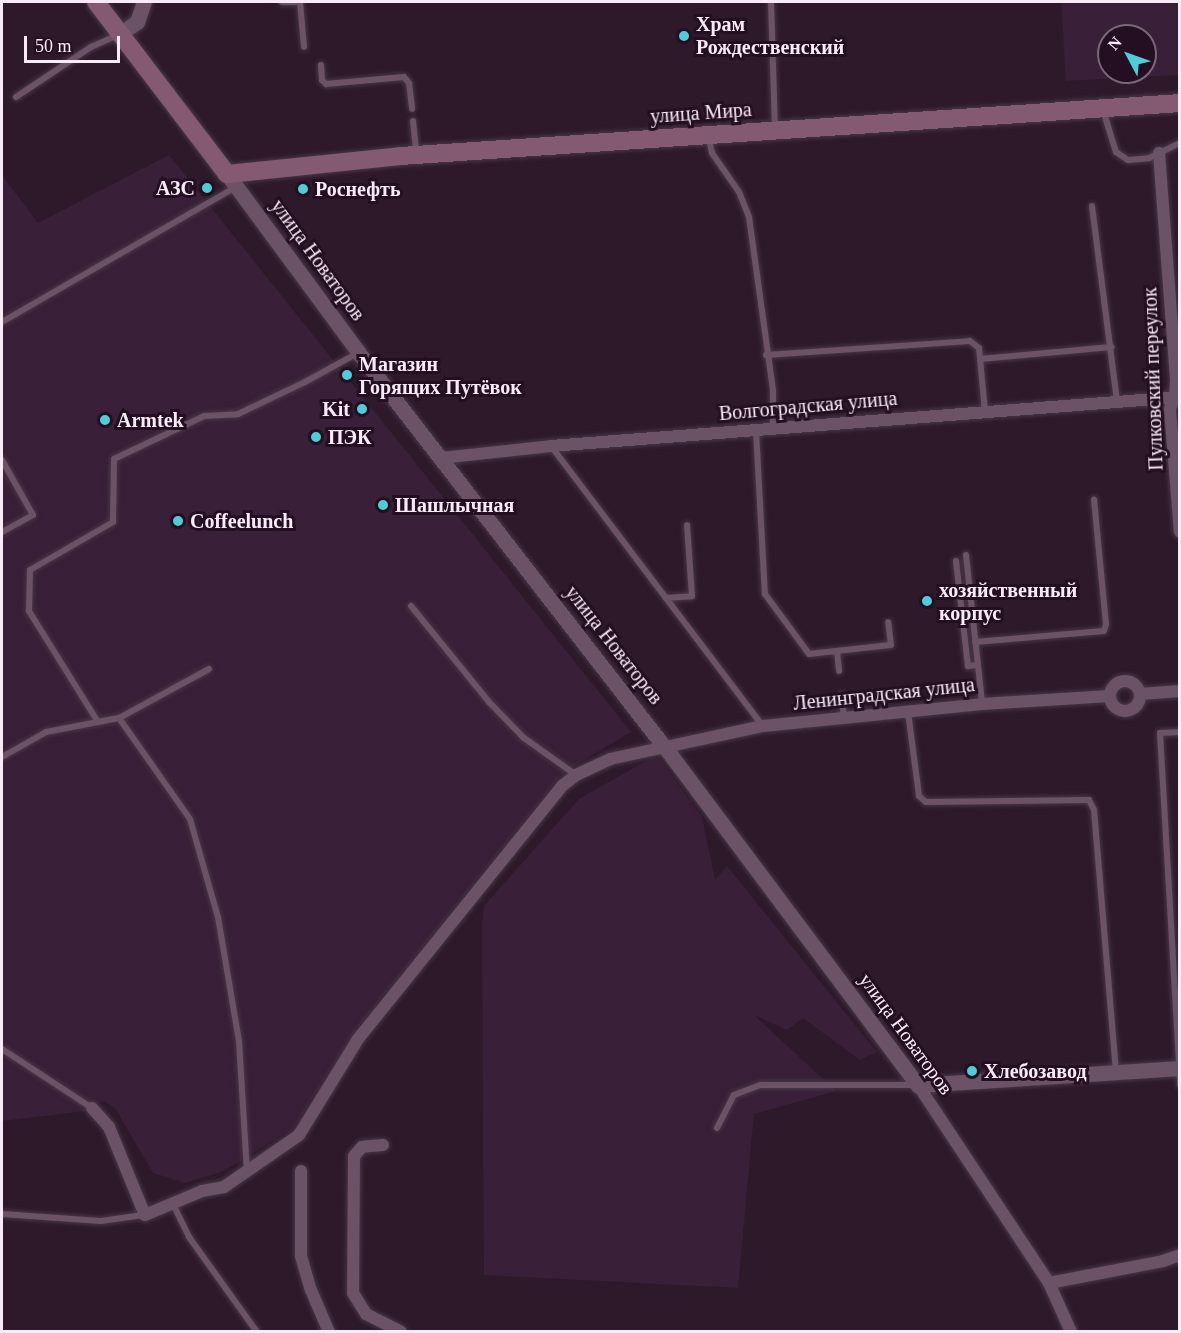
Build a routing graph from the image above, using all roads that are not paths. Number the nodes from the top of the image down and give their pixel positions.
1 (96, 2) edge
2 (144, 2) edge
3 (282, 2) edge
4 (296, 2) edge
5 (300, 2) edge
6 (771, 2) edge
7 (121, 33) junction
8 (304, 47) dead end
9 (321, 65) dead end
10 (16, 97) dead end
11 (1179, 103) edge
12 (1102, 108) junction
13 (412, 109) dead end
14 (413, 121) dead end
15 (776, 131) junction
16 (708, 135) junction
17 (1179, 143) edge
18 (1159, 153) junction
19 (416, 155) junction
20 (232, 180) junction
21 (1092, 206) dead end
22 (2, 322) edge
23 (1111, 347) junction
24 (358, 352) junction
25 (766, 355) junction
26 (980, 359) junction
27 (1177, 397) edge
28 (1117, 401) junction
29 (985, 412) junction
30 (773, 428) junction
31 (756, 430) junction
32 (551, 446) junction
33 (441, 458) junction
34 (2, 460) edge
35 (1094, 500) dead end
36 (687, 525) dead end
37 (2, 532) edge
38 (1179, 532) edge
39 (966, 555) dead end
40 (956, 561) dead end
41 (666, 598) junction
42 (411, 606) dead end
43 (888, 622) dead end
44 (975, 642) junction
45 (837, 651) junction
46 (978, 665) junction
47 (209, 669) dead end
48 (839, 671) dead end
49 (1179, 691) edge
50 (1140, 694) junction
51 (841, 695) dead end
52 (1110, 696) junction
53 (982, 704) junction
54 (908, 711) junction
55 (119, 718) junction
56 (844, 718) junction
57 (98, 722) junction
58 (763, 726) junction
59 (1179, 732) edge
60 (664, 746) junction
61 (2, 757) edge
62 (576, 775) junction
63 (2, 1049) edge
64 (1179, 1068) edge
65 (1116, 1072) junction
66 (918, 1085) junction
67 (1179, 1085) edge
68 (92, 1108) joint
69 (717, 1128) dead end
70 (382, 1145) dead end
71 (248, 1170) junction
72 (301, 1171) dead end
73 (173, 1203) junction
74 (2, 1214) edge
75 (145, 1215) junction
76 (1179, 1255) edge
77 (1049, 1283) junction
78 (257, 1332) edge
79 (329, 1332) edge
80 (401, 1332) edge
81 (1071, 1332) edge

1 - 7 main road, улица Новаторов
2 - 7 street
3 - 4 lane
5 - 8 lane
6 - 15 lane
7 - 10 lane
7 - 20 main road, улица Новаторов
9 - 13 lane
11 - 12 main road, улица Мира
12 - 15 main road, улица Мира
12 - 18 lane
14 - 19 lane
15 - 16 main road, улица Мира
16 - 19 main road, улица Мира
16 - 25 lane
17 - 18 lane
18 - 27 street, Пулковский переулок
19 - 20 main road, улица Мира
20 - 22 lane
20 - 24 street, улица Новаторов
21 - 23 lane
23 - 26 lane
23 - 28 lane
24 - 33 street, улица Новаторов
24 - 57 lane
25 - 26 lane
25 - 30 lane
26 - 29 lane
27 - 28 street, Волгоградская улица
27 - 38 street, Пулковский переулок
28 - 29 street, Волгоградская улица
29 - 30 street, Волгоградская улица
30 - 31 street, Волгоградская улица
31 - 32 street, Волгоградская улица
31 - 45 lane
32 - 33 street, Волгоградская улица
32 - 41 lane
33 - 60 street, улица Новаторов
34 - 37 lane
35 - 44 lane
36 - 41 lane
39 - 44 lane
40 - 46 lane
41 - 58 lane
42 - 62 lane
43 - 45 lane
44 - 46 lane
45 - 48 lane
46 - 53 lane
47 - 55 lane
49 - 50 street
50 - 52 street, Ленинградская улица
50 - 52 street
51 - 56 lane
52 - 53 street, Ленинградская улица
53 - 54 street, Ленинградская улица
54 - 56 street, Ленинградская улица
54 - 65 lane
55 - 57 lane
55 - 71 lane
56 - 58 street, Ленинградская улица
57 - 61 lane
58 - 60 street, Ленинградская улица
59 - 64 lane
60 - 62 street, Ленинградская улица
60 - 66 street, улица Новаторов
62 - 71 street, Ленинградская улица
63 - 68 lane
64 - 65 street
64 - 67 lane
65 - 66 street
66 - 69 lane
66 - 77 street, улица Новаторов
68 - 75 street
70 - 80 street
71 - 73 street, Ленинградская улица
72 - 79 street
73 - 75 street, Ленинградская улица
73 - 78 lane
74 - 75 lane
76 - 77 street
77 - 81 street, улица Новаторов

